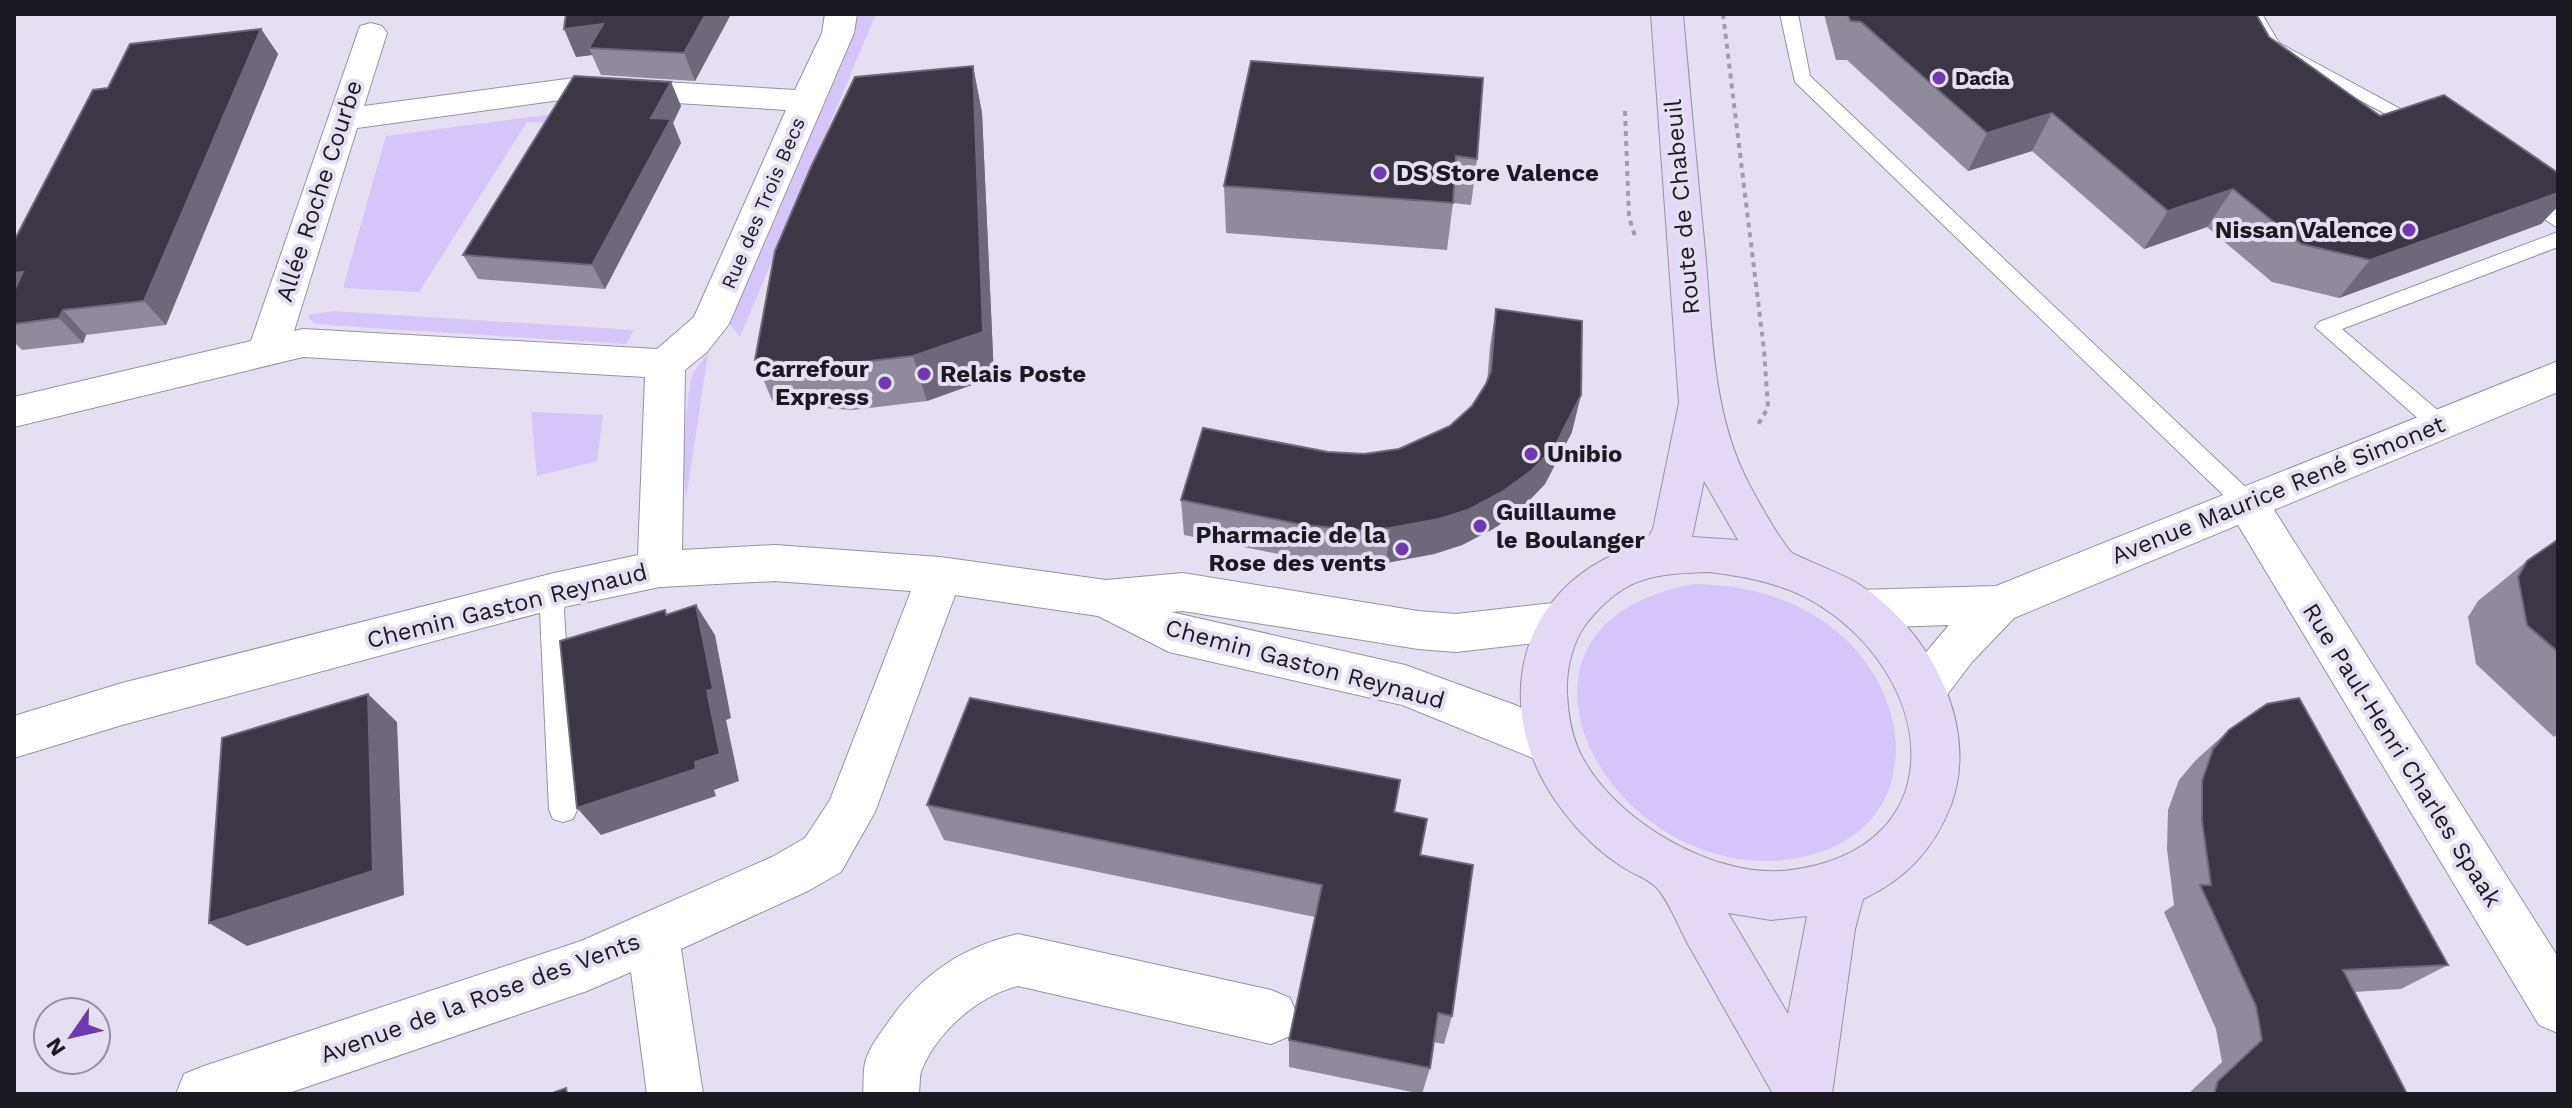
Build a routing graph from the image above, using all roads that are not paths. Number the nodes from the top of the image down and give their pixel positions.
1 (841, 14) edge
2 (1667, 14) edge
3 (1789, 14) edge
4 (2253, 14) edge
5 (371, 33) dead end
6 (807, 101) junction
7 (344, 119) junction
8 (2439, 135) edge
9 (2511, 187) edge
10 (2558, 221) edge
11 (2558, 239) edge
12 (268, 350) junction
13 (665, 364) junction
14 (2558, 376) edge
15 (1698, 400) junction
16 (14, 412) edge
17 (2439, 424) junction
18 (2247, 503) junction
19 (1659, 558) junction
20 (1776, 565) junction
21 (660, 569) junction
22 (940, 575) junction
23 (554, 591) junction
24 (1106, 599) junction
25 (1998, 605) junction
26 (1859, 609) junction
27 (1562, 621) junction
28 (1923, 690) junction
29 (14, 737) edge
30 (1550, 744) junction
31 (563, 810) dead end
32 (1676, 873) junction
33 (1841, 885) junction
34 (653, 937) junction
35 (2558, 1006) edge
36 (1271, 1017) dead end
37 (1804, 1092) edge
38 (204, 1094) edge
39 (675, 1094) edge
40 (891, 1094) edge

1 - 6 street
2 - 15 main road, Route de Chabeuil
3 - 18 lane
4 - 8 lane
5 - 7 street, Allée Roche Courbe
6 - 7 street, Rue des Trois Becs
6 - 13 street, Rue des Trois Becs
7 - 12 street, Allée Roche Courbe
9 - 10 lane
11 - 17 lane
12 - 13 street
12 - 16 street
13 - 21 street
14 - 17 street, Avenue Maurice René Simonet
15 - 19 main road, Route de Chabeuil
15 - 20 main road, Route de Chabeuil
17 - 18 street, Avenue Maurice René Simonet
18 - 25 street, Avenue Maurice René Simonet
18 - 35 street, Rue Paul-Henri Charles Spaak
19 - 20 main road
19 - 27 main road
20 - 26 main road
21 - 22 street, Chemin Gaston Reynaud
21 - 23 street, Chemin Gaston Reynaud
22 - 24 street, Chemin Gaston Reynaud
22 - 34 street, Avenue de la Rose des Vents
23 - 29 street, Chemin Gaston Reynaud
23 - 31 lane
24 - 27 street, Chemin Gaston Reynaud
24 - 30 street, Chemin Gaston Reynaud
25 - 26 street, Avenue Maurice René Simonet
25 - 28 street, Avenue Maurice René Simonet
26 - 28 main road
27 - 30 main road
28 - 33 main road
30 - 32 main road
32 - 33 main road
32 - 37 main road
33 - 37 main road
34 - 38 street, Avenue de la Rose des Vents
34 - 39 street
36 - 40 street

